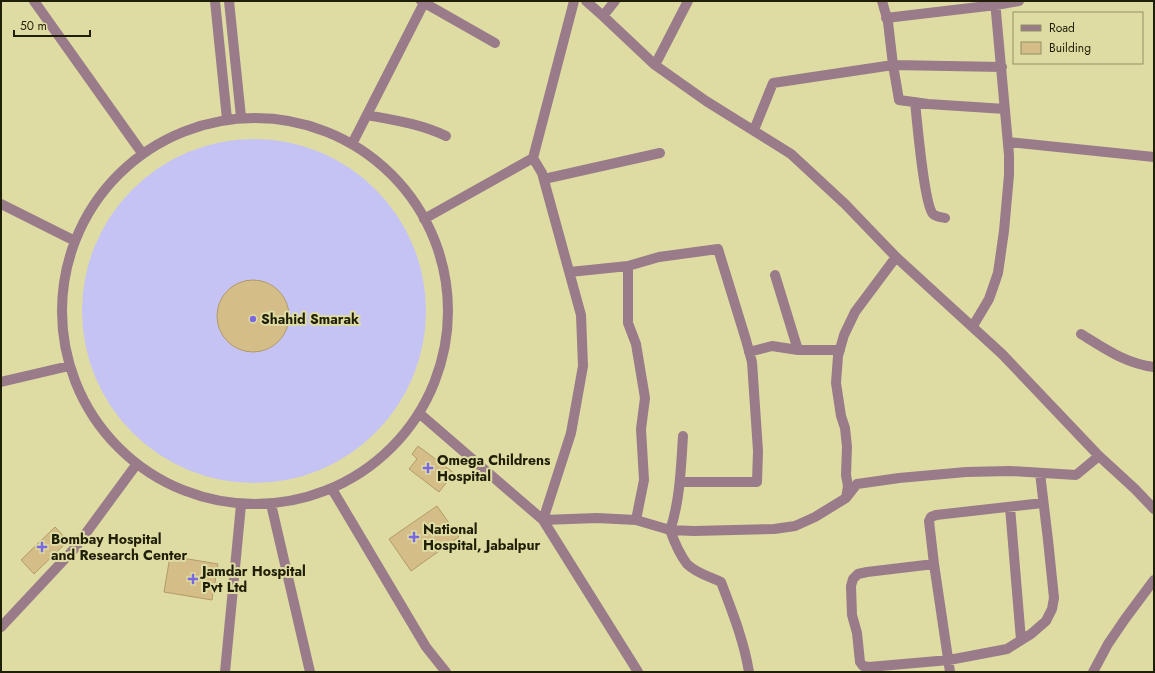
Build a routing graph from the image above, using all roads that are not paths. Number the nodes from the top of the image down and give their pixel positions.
1 (34, 1) edge
2 (215, 1) edge
3 (229, 1) edge
4 (424, 1) edge
5 (574, 1) edge
6 (586, 1) edge
7 (615, 1) edge
8 (688, 1) edge
9 (882, 1) edge
10 (1019, 1) edge
11 (996, 3) edge
12 (603, 16) junction
13 (886, 18) junction
14 (495, 44) dead end
15 (893, 65) junction
16 (655, 66) junction
17 (1002, 67) junction
18 (914, 102) junction
19 (1005, 109) junction
20 (367, 115) junction
21 (242, 117) junction
22 (228, 118) junction
23 (754, 130) junction
24 (446, 136) dead end
25 (1008, 142) junction
26 (352, 144) junction
27 (660, 153) dead end
28 (142, 154) junction
29 (1154, 157) edge
30 (534, 158) junction
31 (544, 180) junction
32 (1, 204) edge
33 (945, 218) dead end
34 (424, 219) junction
35 (75, 241) junction
36 (896, 257) junction
37 (628, 266) junction
38 (570, 272) junction
39 (775, 275) dead end
40 (973, 326) junction
41 (1081, 334) dead end
42 (798, 350) junction
43 (840, 350) junction
44 (749, 352) junction
45 (69, 366) junction
46 (1154, 367) edge
47 (1, 382) edge
48 (419, 413) junction
49 (683, 436) dead end
50 (1099, 456) junction
51 (136, 465) junction
52 (1040, 473) junction
53 (680, 482) junction
54 (332, 489) junction
55 (846, 498) junction
56 (1043, 503) junction
57 (271, 504) junction
58 (241, 505) junction
59 (1010, 507) junction
60 (1154, 509) edge
61 (543, 520) junction
62 (636, 520) junction
63 (670, 530) junction
64 (934, 564) junction
65 (1154, 580) edge
66 (1, 628) edge
67 (1021, 640) junction
68 (949, 660) junction
69 (225, 672) edge
70 (310, 672) edge
71 (446, 672) edge
72 (638, 672) edge
73 (749, 672) edge
74 (950, 672) edge
75 (1093, 672) edge

1 - 28 street
2 - 22 street
3 - 21 street
4 - 14 street
4 - 20 street
5 - 30 street
6 - 12 street
7 - 12 street
8 - 16 street
9 - 13 street
10 - 11 street
11 - 13 street
11 - 17 street
12 - 16 street
13 - 15 street
15 - 17 street
15 - 18 street
15 - 23 street
16 - 23 street
17 - 19 street
18 - 19 street
18 - 33 street
19 - 25 street
20 - 24 street
20 - 26 street
21 - 22 street
21 - 26 street
22 - 28 street
23 - 36 street
25 - 29 street
25 - 40 street
26 - 34 street
27 - 31 street
28 - 35 street
30 - 31 street
30 - 34 street
31 - 38 street
32 - 35 street
34 - 48 street
35 - 45 street
36 - 40 street
36 - 43 street
37 - 38 street
37 - 44 street
37 - 62 street
38 - 61 street
39 - 42 street
40 - 50 street
41 - 46 street
42 - 43 street
42 - 44 street
43 - 55 street
44 - 53 street
45 - 47 street
45 - 51 street
48 - 54 street
48 - 61 street
49 - 53 street
50 - 52 street
50 - 60 street
51 - 58 street
51 - 66 street
52 - 55 street
52 - 56 street
53 - 63 street
54 - 57 street
54 - 71 street
55 - 63 street
56 - 59 street
56 - 67 street
57 - 58 street
57 - 70 street
58 - 69 street
59 - 64 street
59 - 67 street
61 - 62 street
61 - 72 street
62 - 63 street
63 - 73 street
64 - 68 street
64 - 68 street
65 - 75 street
67 - 68 street
68 - 74 street

